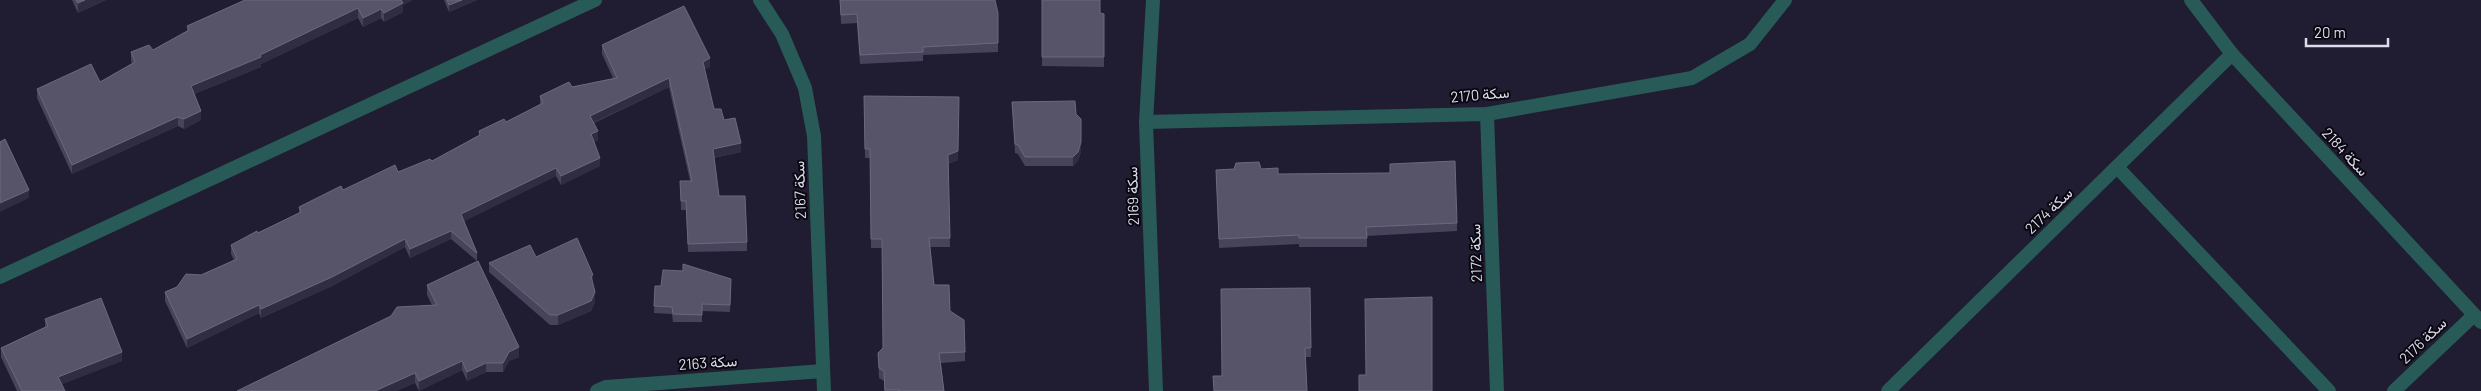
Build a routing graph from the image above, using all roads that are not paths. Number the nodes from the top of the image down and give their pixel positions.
1 (595, 0) edge
2 (760, 0) edge
3 (1153, 0) edge
4 (1785, 0) edge
5 (2191, 0) edge
6 (2232, 54) junction
7 (1488, 114) junction
8 (1146, 122) junction
9 (2117, 167) junction
10 (0, 277) edge
11 (2477, 318) edge
12 (823, 371) junction
13 (597, 391) edge
14 (824, 391) edge
15 (1156, 391) edge
16 (1497, 391) edge
17 (1888, 391) edge
18 (2329, 391) edge
19 (2394, 391) edge

1 - 10 street
2 - 12 street, سكة 2167
3 - 8 street, سكة 2169
4 - 7 street, سكة 2170
5 - 6 street, سكة 2184
6 - 9 street, سكة 2174
6 - 11 street, سكة 2184
7 - 8 street, سكة 2170
7 - 16 street, سكة 2172
8 - 15 street, سكة 2169
9 - 17 street, سكة 2174
9 - 18 street
11 - 19 street, سكة 2176
12 - 13 street, سكة 2163
12 - 14 street, سكة 2167

